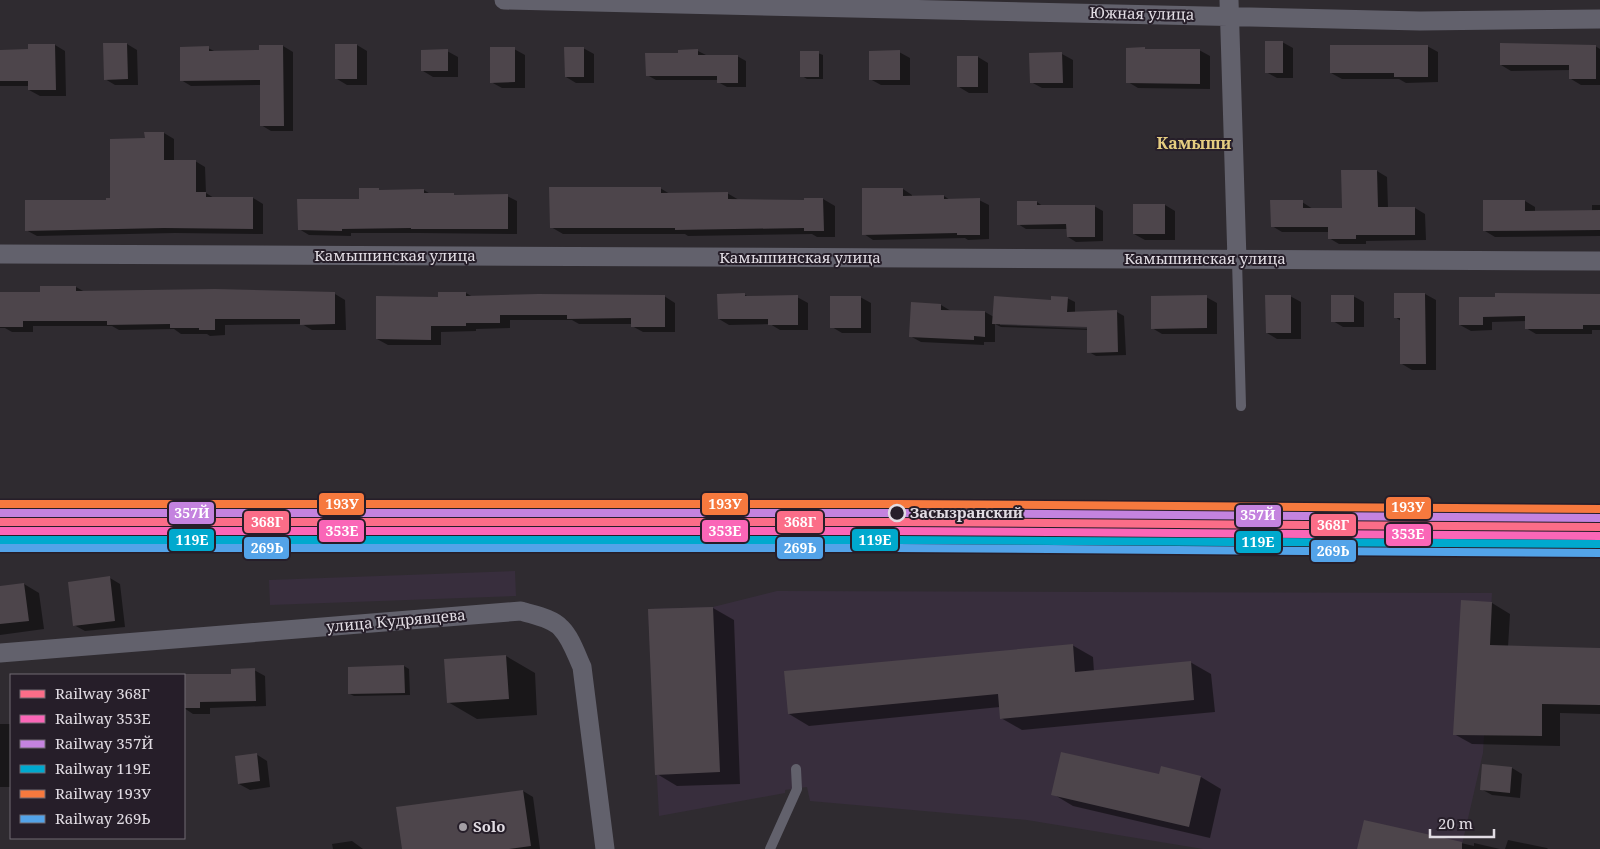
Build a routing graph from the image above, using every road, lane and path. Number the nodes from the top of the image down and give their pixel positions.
1 (504, 0) edge
2 (1229, 8) edge
3 (1600, 19) edge
4 (0, 254) edge
5 (1237, 260) junction
6 (1600, 261) edge
7 (1242, 406) dead end
8 (0, 653) edge
9 (796, 769) dead end
10 (605, 849) edge
11 (770, 849) edge

1 - 2 street, Южная улица
2 - 3 street, Южная улица
2 - 5 street
4 - 5 street, Камышинская улица
5 - 6 street, Камышинская улица
5 - 7 lane
8 - 10 street, улица Кудрявцева
9 - 11 lane

